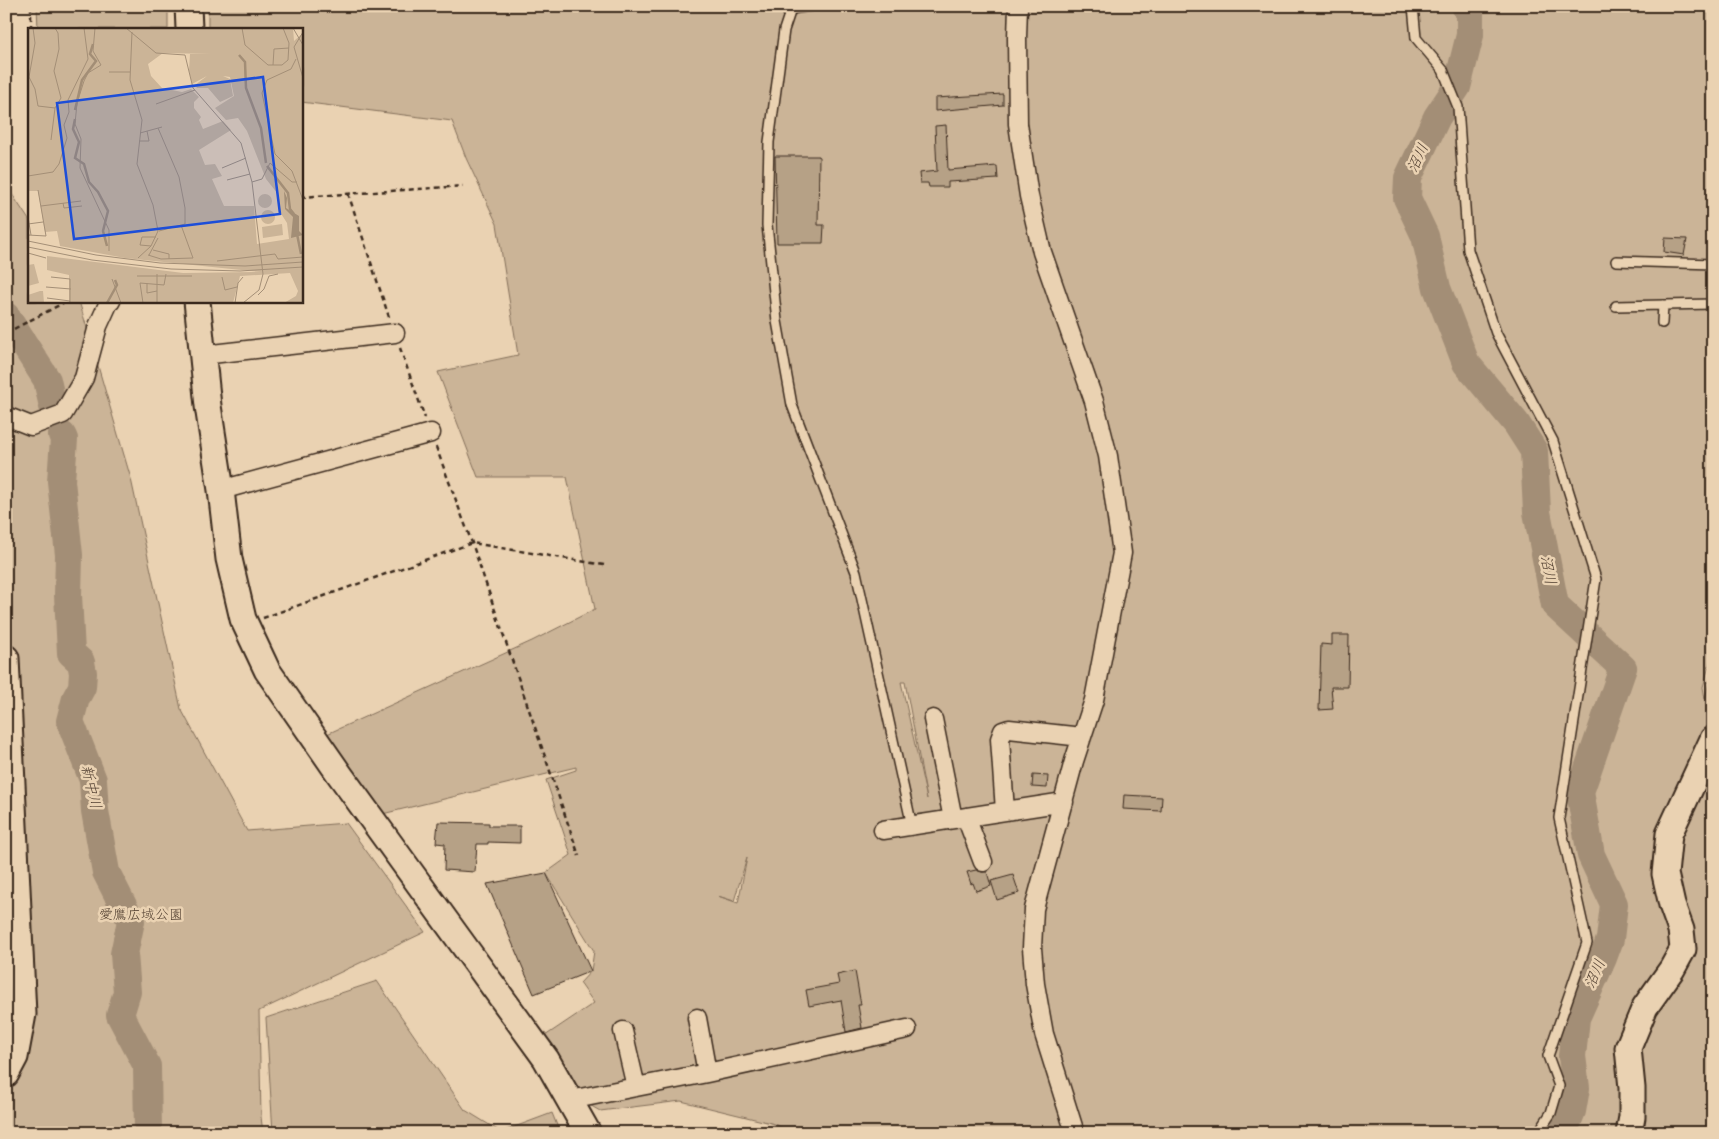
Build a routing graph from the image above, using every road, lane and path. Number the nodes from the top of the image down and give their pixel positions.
1 (31, 6) edge
2 (188, 6) edge
3 (812, 6) edge
4 (1018, 6) edge
5 (1413, 6) edge
6 (31, 28) edge
7 (189, 28) edge
8 (463, 186) dead end
9 (348, 193) junction
10 (302, 197) edge
11 (1616, 261) dead end
12 (1713, 264) edge
13 (64, 302) edge
14 (109, 302) edge
15 (197, 302) edge
16 (1713, 304) edge
17 (1664, 305) junction
18 (1616, 306) dead end
19 (1662, 323) dead end
20 (6, 333) edge
21 (395, 333) junction
22 (203, 355) junction
23 (6, 416) edge
24 (431, 433) junction
25 (221, 490) junction
26 (472, 543) junction
27 (604, 565) dead end
28 (245, 625) junction
29 (6, 658) edge
30 (933, 719) dead end
31 (1082, 738) junction
32 (1713, 739) edge
33 (1064, 802) junction
34 (1005, 811) junction
35 (959, 818) junction
36 (912, 826) junction
37 (882, 830) dead end
38 (579, 856) dead end
39 (983, 862) dead end
40 (696, 1018) dead end
41 (907, 1029) dead end
42 (623, 1031) dead end
43 (707, 1073) junction
44 (6, 1074) edge
45 (636, 1087) junction
46 (570, 1100) junction
47 (1713, 1127) edge
48 (588, 1133) edge
49 (1075, 1133) edge
50 (1538, 1133) edge
51 (1629, 1133) edge
52 (1708, 1133) edge

1 - 6 path
2 - 7 street
3 - 36 lane
4 - 31 street
5 - 50 lane
8 - 9 path
9 - 10 path
9 - 21 path
11 - 12 lane
13 - 20 path
14 - 23 street
15 - 22 street
16 - 17 lane
17 - 18 lane
17 - 19 lane
21 - 22 street
21 - 24 path
22 - 25 street
24 - 25 street
24 - 26 path
25 - 28 street
26 - 27 path
26 - 28 path
26 - 38 path
28 - 46 street
29 - 44 street
30 - 35 street
31 - 33 street
31 - 34 street
32 - 51 street
33 - 34 street
33 - 49 street
34 - 35 street
35 - 36 street
35 - 39 street
36 - 37 street
40 - 43 street
41 - 43 street
42 - 45 street
43 - 45 street
45 - 46 street
46 - 48 street
47 - 52 lane

